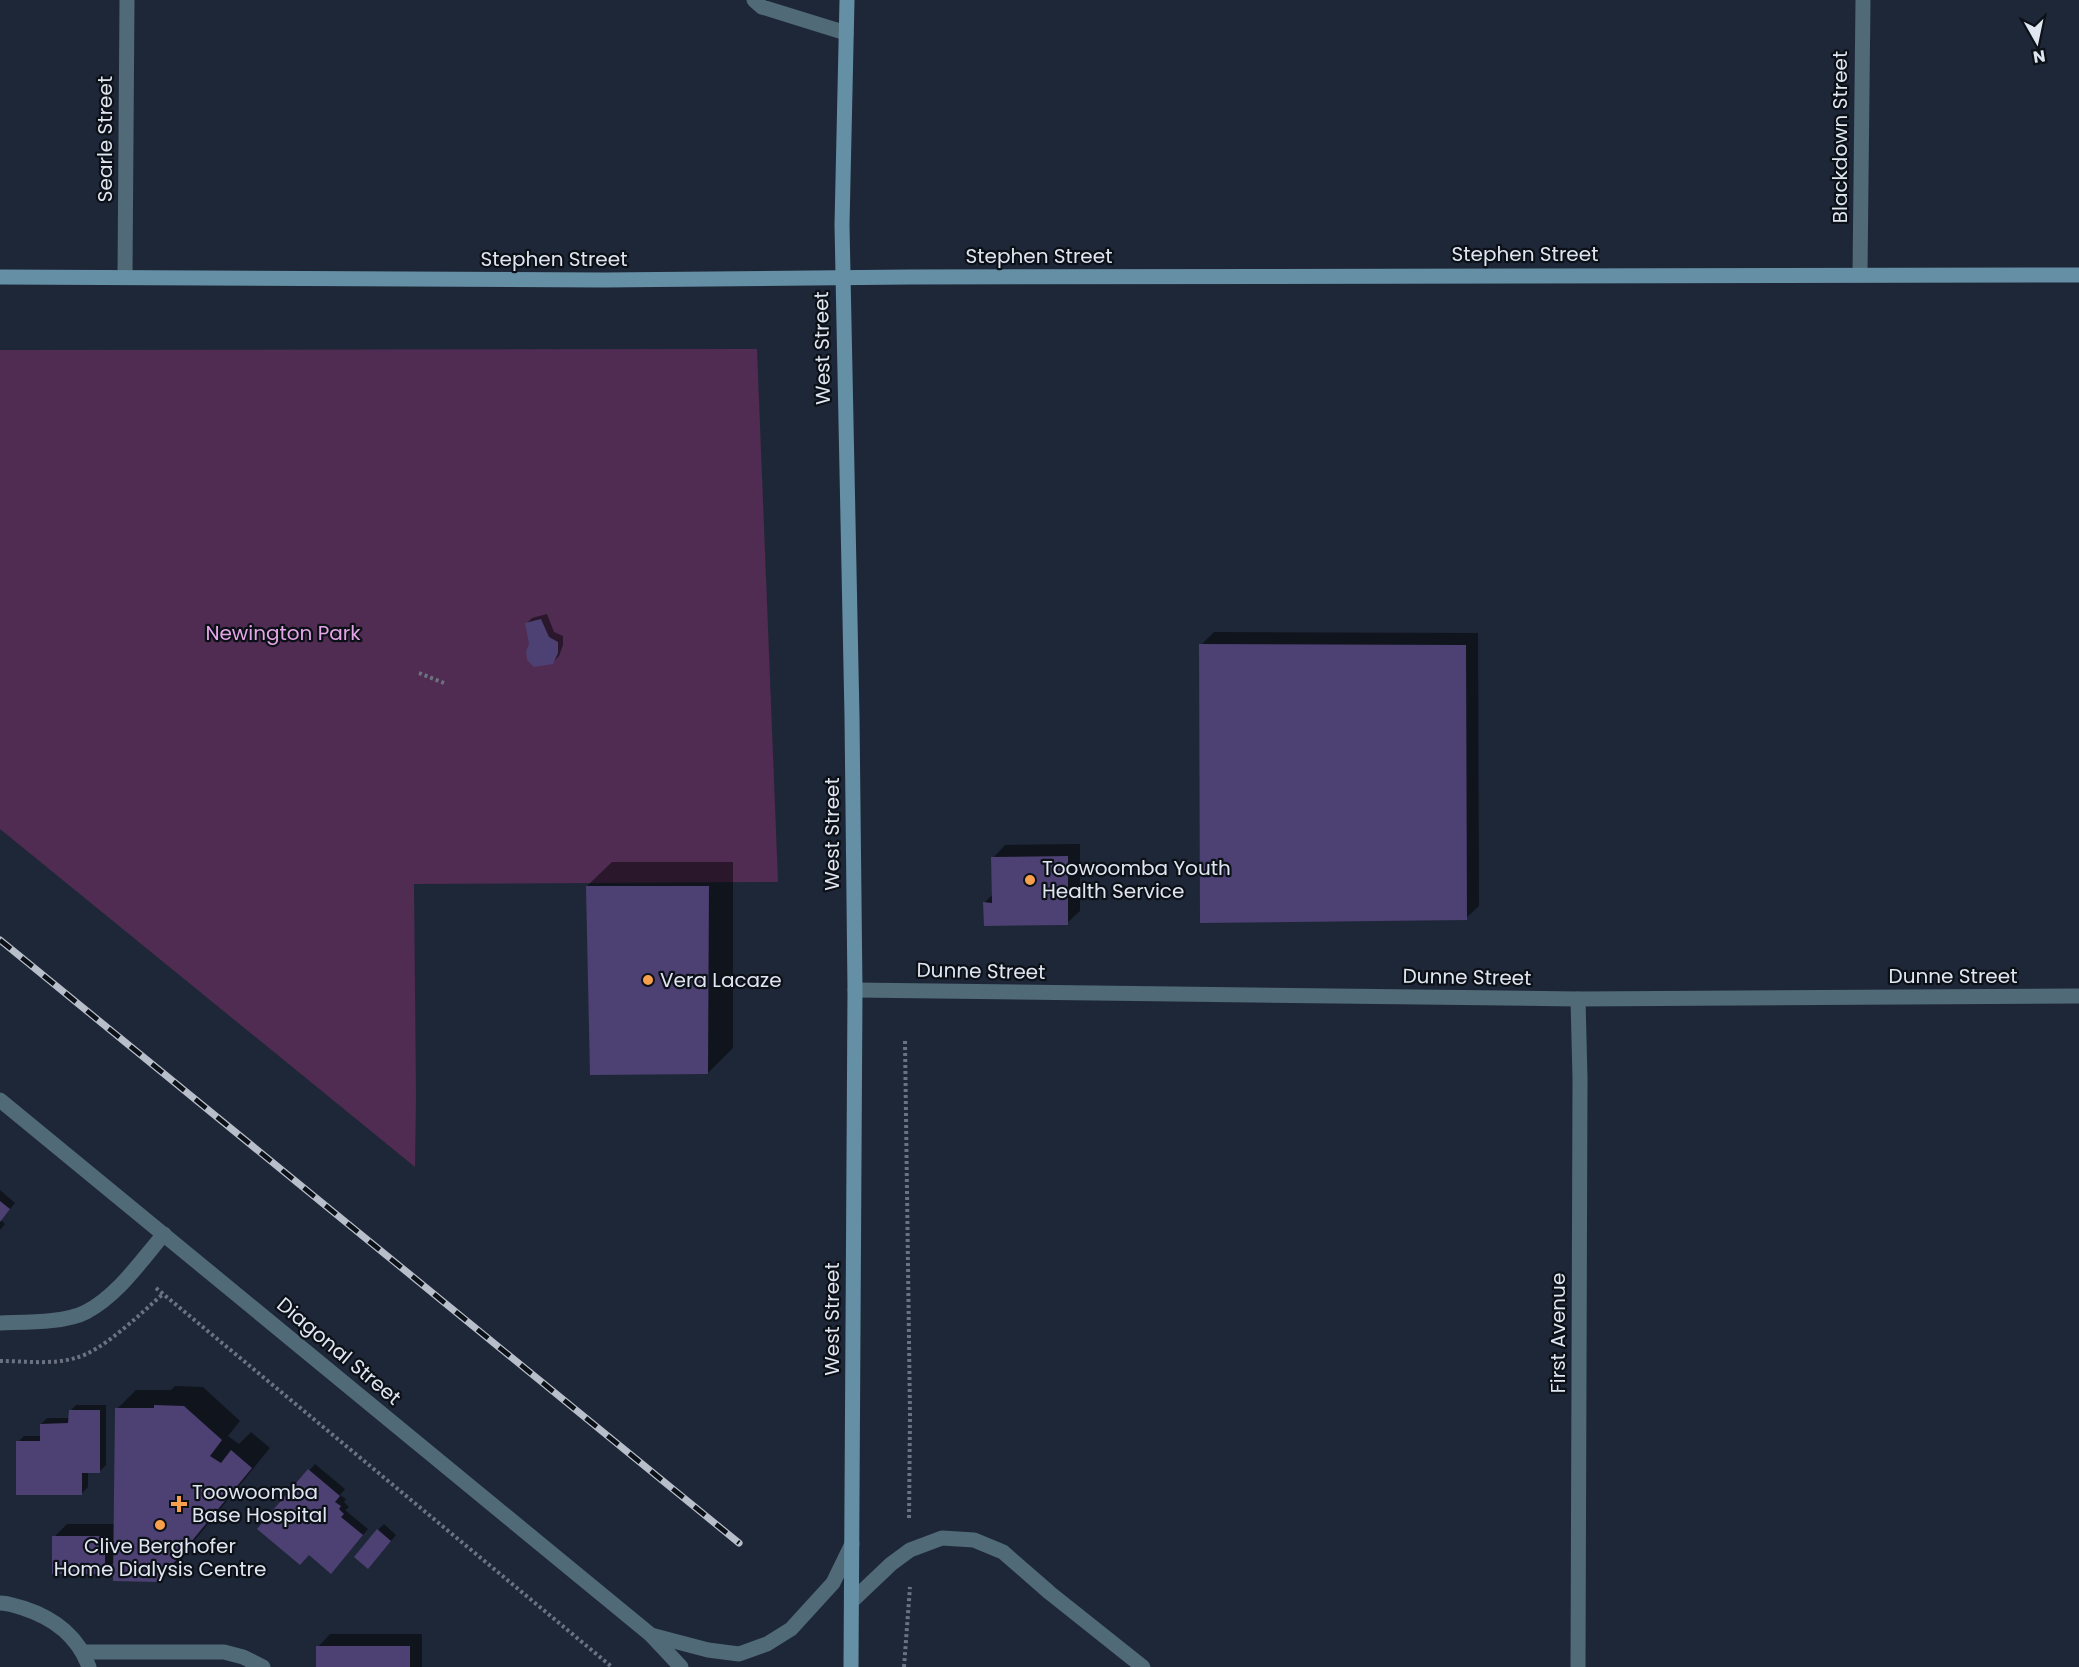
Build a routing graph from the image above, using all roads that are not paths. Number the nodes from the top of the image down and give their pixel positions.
1 (127, 0) edge
2 (754, 0) edge
3 (847, 0) edge
4 (1863, 0) edge
5 (846, 33) junction
6 (1860, 274) junction
7 (2079, 275) edge
8 (842, 277) junction
9 (0, 278) edge
10 (125, 278) junction
11 (855, 990) junction
12 (2079, 996) edge
13 (1578, 999) junction
14 (0, 1100) edge
15 (164, 1234) junction
16 (0, 1323) edge
17 (852, 1544) junction
18 (852, 1601) junction
19 (0, 1603) edge
20 (651, 1635) junction
21 (86, 1660) edge
22 (263, 1667) edge
23 (681, 1667) edge
24 (851, 1667) edge
25 (1143, 1667) edge
26 (1578, 1667) edge

1 - 10 street, Searle Street
2 - 5 street
3 - 5 street, West Street
4 - 6 street, Blackdown Street
5 - 8 street, West Street
6 - 7 street, Stephen Street
6 - 8 street, Stephen Street
8 - 10 street, Stephen Street
8 - 11 street, West Street
9 - 10 street, Stephen Street
11 - 13 street, Dunne Street
11 - 17 street, West Street
12 - 13 street, Dunne Street
13 - 26 street, First Avenue
14 - 15 street, Diagonal Street
15 - 16 street
15 - 20 street, Diagonal Street
17 - 18 street, West Street
17 - 20 street, Diagonal Street
18 - 24 street, West Street
18 - 25 street
19 - 21 street
20 - 23 street, Diagonal Street
21 - 22 street

